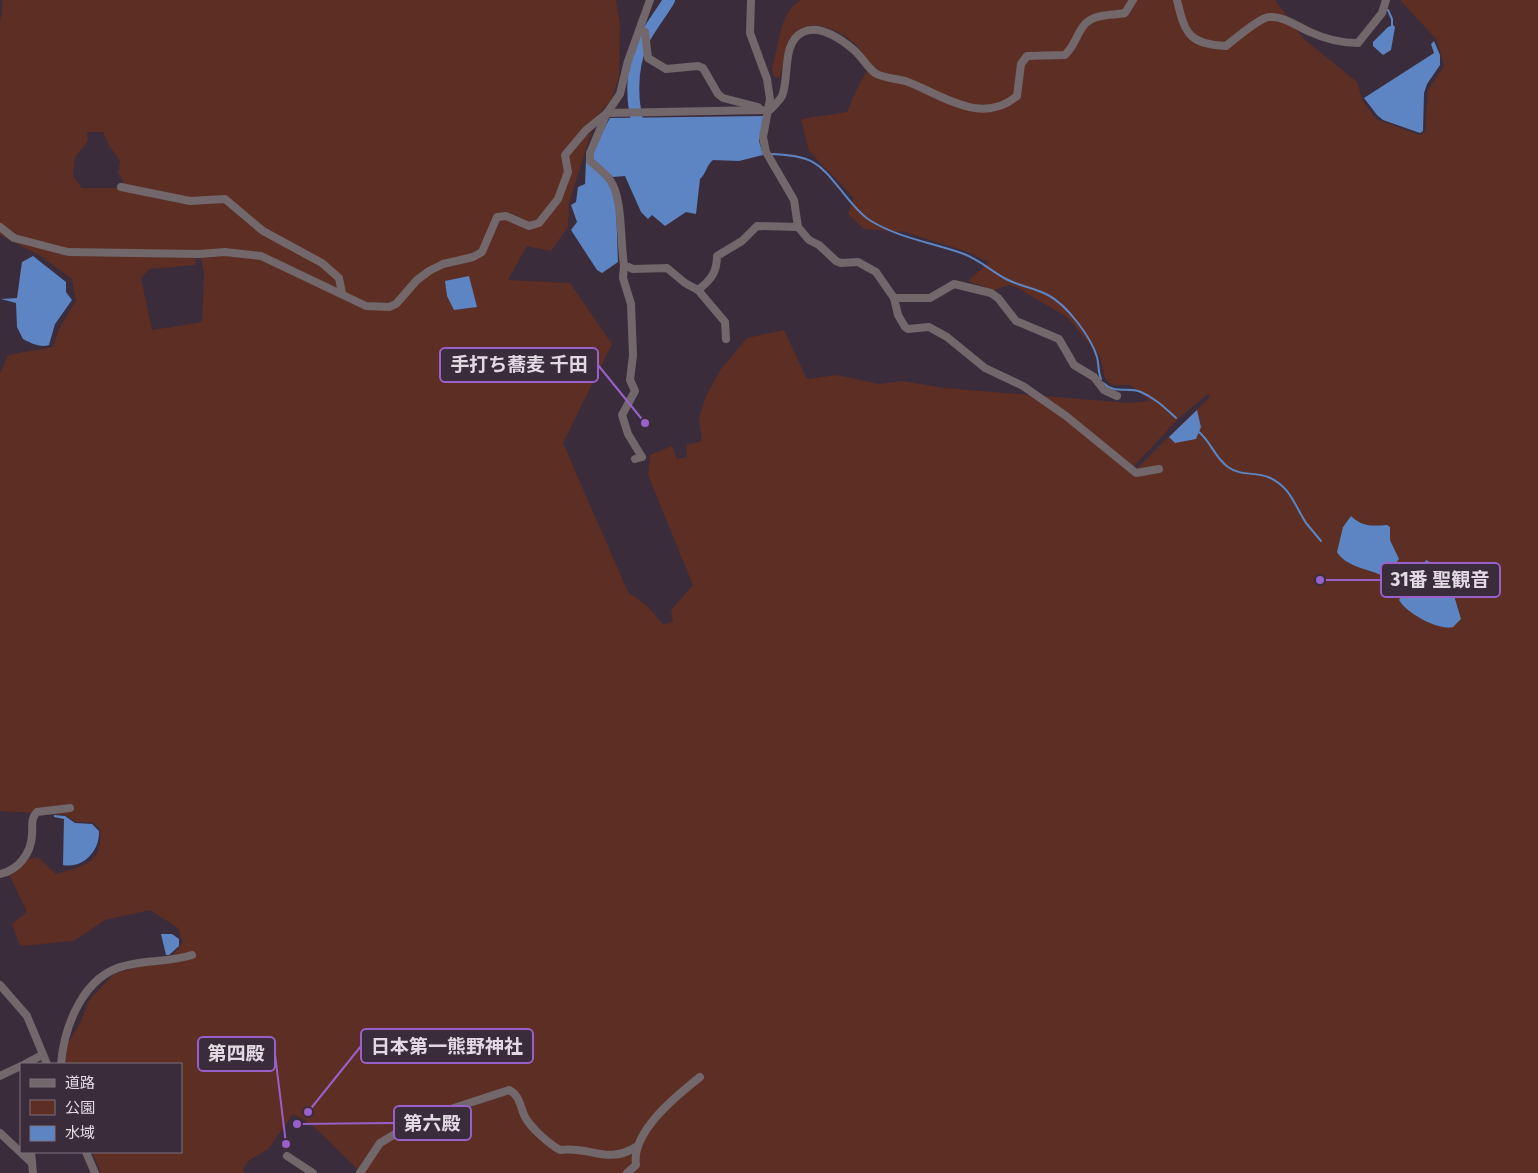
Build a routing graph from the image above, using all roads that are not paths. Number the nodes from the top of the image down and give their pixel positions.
1 (650, 0) edge
2 (752, 0) edge
3 (1133, 0) edge
4 (1176, 0) edge
5 (1385, 1) edge
6 (640, 29) junction
7 (770, 110) junction
8 (607, 113) junction
9 (121, 187) dead end
10 (0, 227) edge
11 (798, 227) junction
12 (624, 265) junction
13 (698, 290) junction
14 (342, 293) junction
15 (894, 298) junction
16 (726, 339) dead end
17 (1117, 396) dead end
18 (636, 459) dead end
19 (1158, 468) dead end
20 (70, 808) dead end
21 (0, 874) edge
22 (192, 955) dead end
23 (0, 985) edge
24 (42, 1055) junction
25 (27, 1063) edge
26 (46, 1063) edge
27 (62, 1063) edge
28 (20, 1066) edge
29 (0, 1076) edge
30 (700, 1077) dead end
31 (0, 1132) edge
32 (636, 1147) junction
33 (20, 1151) edge
34 (22, 1153) edge
35 (32, 1153) edge
36 (86, 1153) edge
37 (287, 1156) dead end
38 (32, 1163) junction
39 (33, 1173) edge
40 (95, 1173) edge
41 (313, 1173) edge
42 (360, 1173) edge
43 (628, 1173) edge

1 - 6 street
2 - 7 street
3 - 7 street
4 - 5 street
6 - 7 street
6 - 8 street
7 - 8 street
7 - 11 street
8 - 12 street
8 - 14 street
9 - 14 street
10 - 14 street
11 - 13 street
11 - 15 street
12 - 13 street
12 - 18 street
13 - 16 street
15 - 17 street
15 - 19 street
20 - 21 street
22 - 27 street
23 - 24 street
24 - 25 street
24 - 26 street
28 - 29 street
30 - 32 street
31 - 33 street
32 - 42 street
32 - 43 street
34 - 38 street
35 - 38 street
36 - 40 street
37 - 41 street
38 - 39 street

